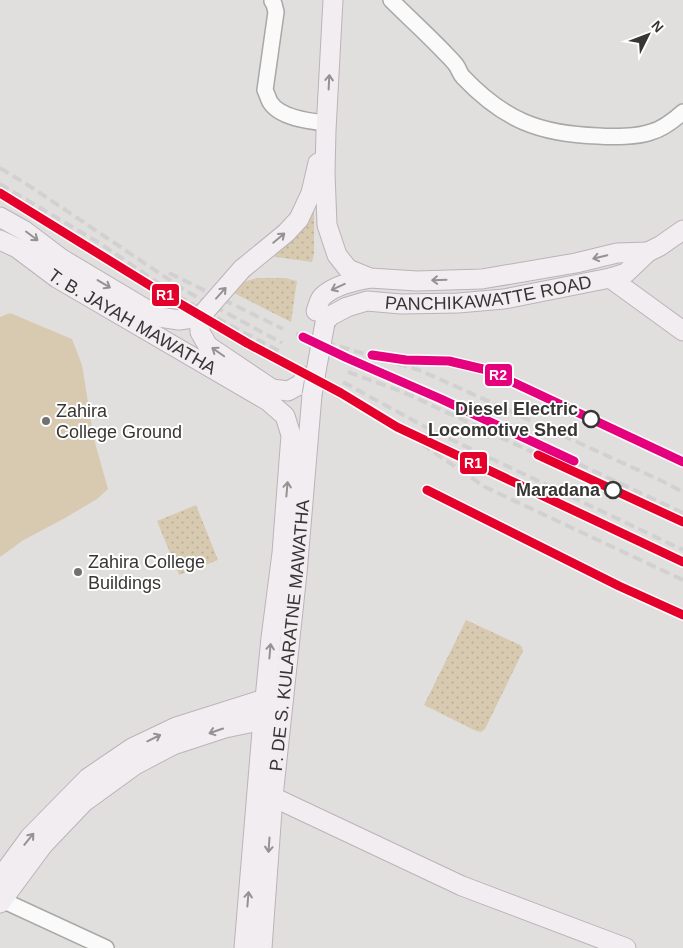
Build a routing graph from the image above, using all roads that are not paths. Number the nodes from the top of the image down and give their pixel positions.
1 (333, 0) edge
2 (391, 0) edge
3 (272, 3) edge
4 (683, 112) edge
5 (326, 127) junction
6 (0, 217) edge
7 (683, 230) edge
8 (0, 240) edge
9 (648, 252) junction
10 (618, 276) junction
11 (370, 278) junction
12 (200, 317) junction
13 (321, 317) junction
14 (683, 317) edge
15 (683, 331) edge
16 (270, 395) junction
17 (284, 696) junction
18 (265, 699) junction
19 (282, 716) junction
20 (263, 719) junction
21 (273, 797) junction
22 (0, 878) edge
23 (1, 901) edge
24 (106, 948) edge
25 (244, 948) edge
26 (262, 948) edge
27 (626, 948) edge

5 -> 1 main road
2 - 4 street
3 - 5 street
5 - 11 main road, PANCHIKAWATTE ROAD
12 -> 5 main road, bridge
6 -> 12 main road, T. B. JAYAH MAWATHA
7 - 9 main road, PANCHIKAWATTE ROAD
8 - 16 main road, T. B. JAYAH MAWATHA
9 - 10 main road, PANCHIKAWATTE ROAD
9 -> 11 main road, PANCHIKAWATTE ROAD
10 - 13 main road, PANCHIKAWATTE ROAD
10 - 14 main road
10 - 15 main road
11 -> 13 main road, PANCHIKAWATTE ROAD
16 -> 12 main road
13 - 16 main road
13 - 17 main road, P. DE S. KULARATNE MAWATHA, bridge
18 -> 16 main road, P. DE S. KULARATNE MAWATHA
17 - 18 main road
17 - 19 main road, P. DE S. KULARATNE MAWATHA
18 - 20 main road, P. DE S. KULARATNE MAWATHA
22 -> 18 main road
19 - 20 main road
19 - 21 main road, P. DE S. KULARATNE MAWATHA
20 -> 23 main road
25 -> 20 main road, P. DE S. KULARATNE MAWATHA
21 -> 26 main road, P. DE S. KULARATNE MAWATHA
21 - 27 main road
23 - 24 street

